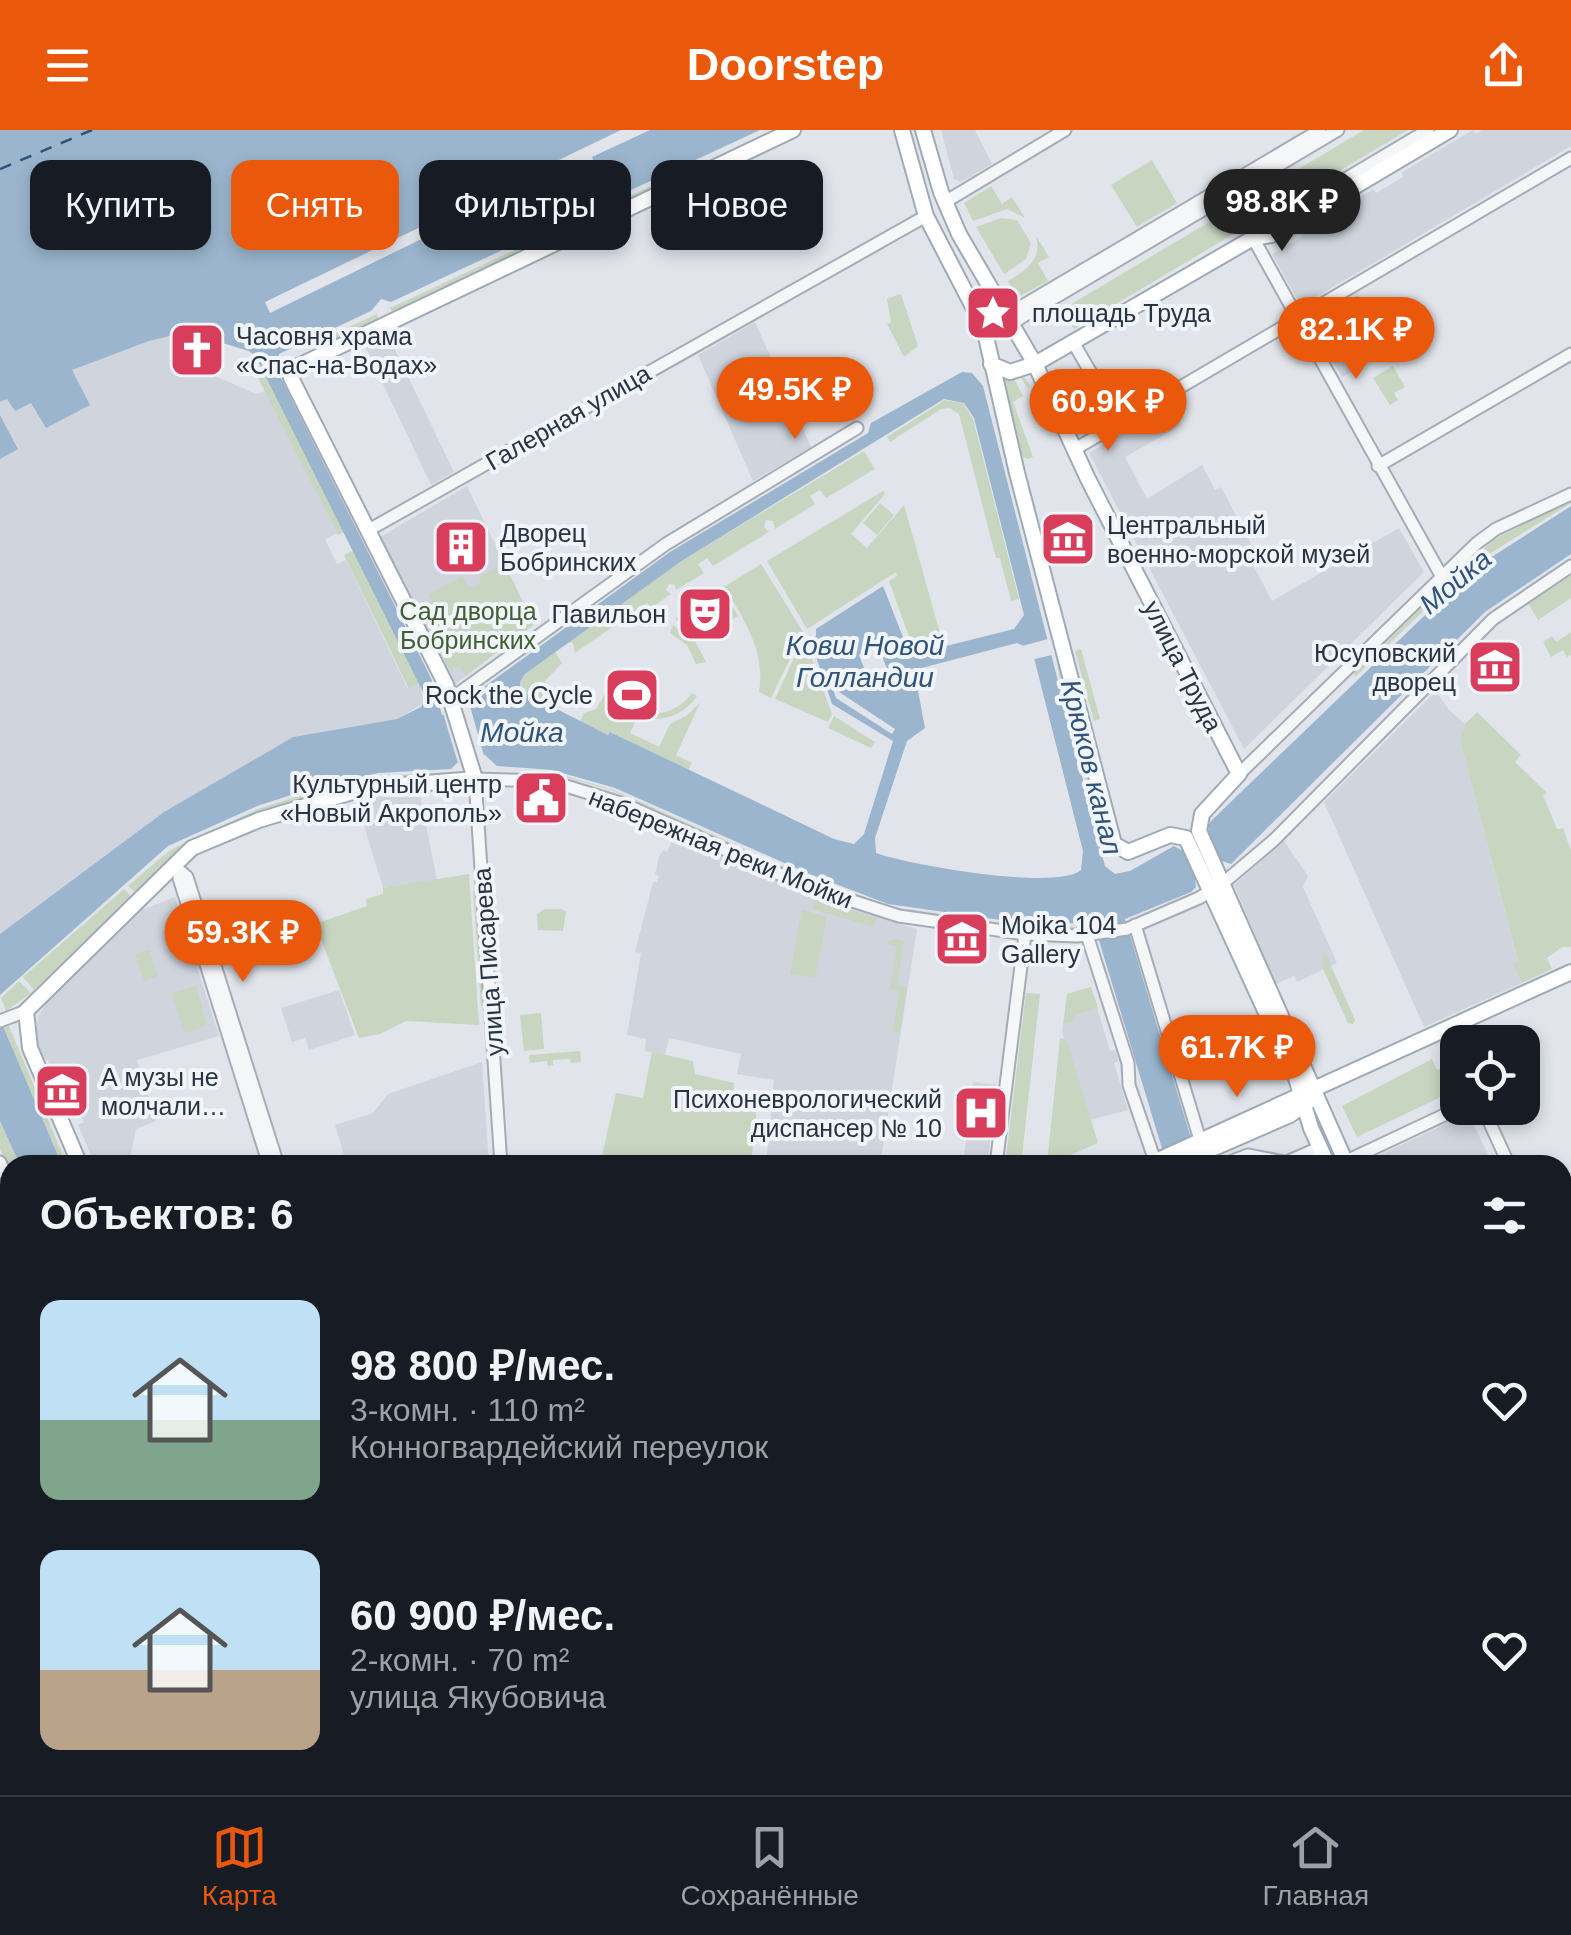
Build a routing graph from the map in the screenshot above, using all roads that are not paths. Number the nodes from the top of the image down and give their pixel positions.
1 (793, 130) edge
2 (902, 130) edge
3 (923, 130) edge
4 (1065, 130) edge
5 (1320, 130) edge
6 (1338, 130) edge
7 (1428, 130) edge
8 (1450, 130) edge
9 (1571, 158) edge
10 (944, 202) junction
11 (926, 216) junction
12 (1253, 238) junction
13 (1297, 318) junction
14 (1010, 319) junction
15 (987, 339) junction
16 (1073, 342) junction
17 (1571, 354) edge
18 (991, 364) junction
19 (1034, 364) junction
20 (1120, 423) junction
21 (857, 428) dead end
22 (1076, 450) junction
23 (1378, 466) junction
24 (1571, 494) edge
25 (366, 532) junction
26 (1571, 566) edge
27 (1442, 577) junction
28 (454, 704) junction
29 (1239, 774) junction
30 (475, 779) junction
31 (1197, 838) junction
32 (173, 865) junction
33 (1217, 887) junction
34 (1131, 927) junction
35 (1025, 934) junction
36 (1092, 934) junction
37 (1571, 972) edge
38 (26, 1011) junction
39 (2, 1020) edge
40 (1457, 1025) edge
41 (1440, 1033) edge
42 (1307, 1097) junction
43 (1440, 1117) edge
44 (1491, 1125) edge
45 (1240, 1137) junction
46 (1319, 1148) junction
47 (1197, 1149) junction
48 (76, 1155) edge
49 (269, 1155) edge
50 (500, 1155) edge
51 (997, 1155) edge
52 (1157, 1155) edge
53 (1180, 1155) edge
54 (1203, 1155) edge
55 (1248, 1155) edge
56 (1302, 1155) edge
57 (1323, 1155) edge
58 (1338, 1155) edge
59 (1362, 1155) edge
60 (1505, 1155) edge

1 - 25 main road, улица Писарева
2 - 11 main road
3 - 10 main road
4 - 10 street
5 - 14 street
6 - 14 street
7 - 12 street
8 - 12 main road
9 - 13 street
10 - 14 main road
11 - 15 main road
11 - 25 street, Галерная улица
12 - 13 street
12 - 16 main road
13 - 20 street
13 - 23 street
14 - 15 street
14 - 19 main road
15 - 18 main road
16 - 19 main road
16 - 20 street
17 - 23 street
18 - 19 main road
18 - 31 main road
19 - 22 main road
20 - 22 street
21 - 28 street
22 - 29 main road, улица Труда
23 - 27 street
24 - 27 street
25 - 28 main road, улица Писарева
26 - 33 street
27 - 29 street
28 - 30 main road, улица Писарева
29 - 31 main road
30 - 32 main road, набережная реки Мойки
30 - 35 street, набережная реки Мойки
30 - 50 street, улица Писарева
31 - 33 main road
32 - 38 main road, набережная реки Мойки
32 - 49 street
33 - 34 street
33 - 42 main road
34 - 36 street, набережная реки Мойки
34 - 47 street
35 - 36 street, набережная реки Мойки
35 - 51 street
36 - 52 street
37 - 40 main road
38 - 39 street, набережная реки Мойки
38 - 48 main road
41 - 42 main road
42 - 45 main road
42 - 46 main road
42 - 47 main road
42 - 58 main road
43 - 59 street
44 - 60 street
45 - 47 main road
45 - 55 street
46 - 56 street
46 - 57 main road
47 - 53 main road
47 - 54 street

